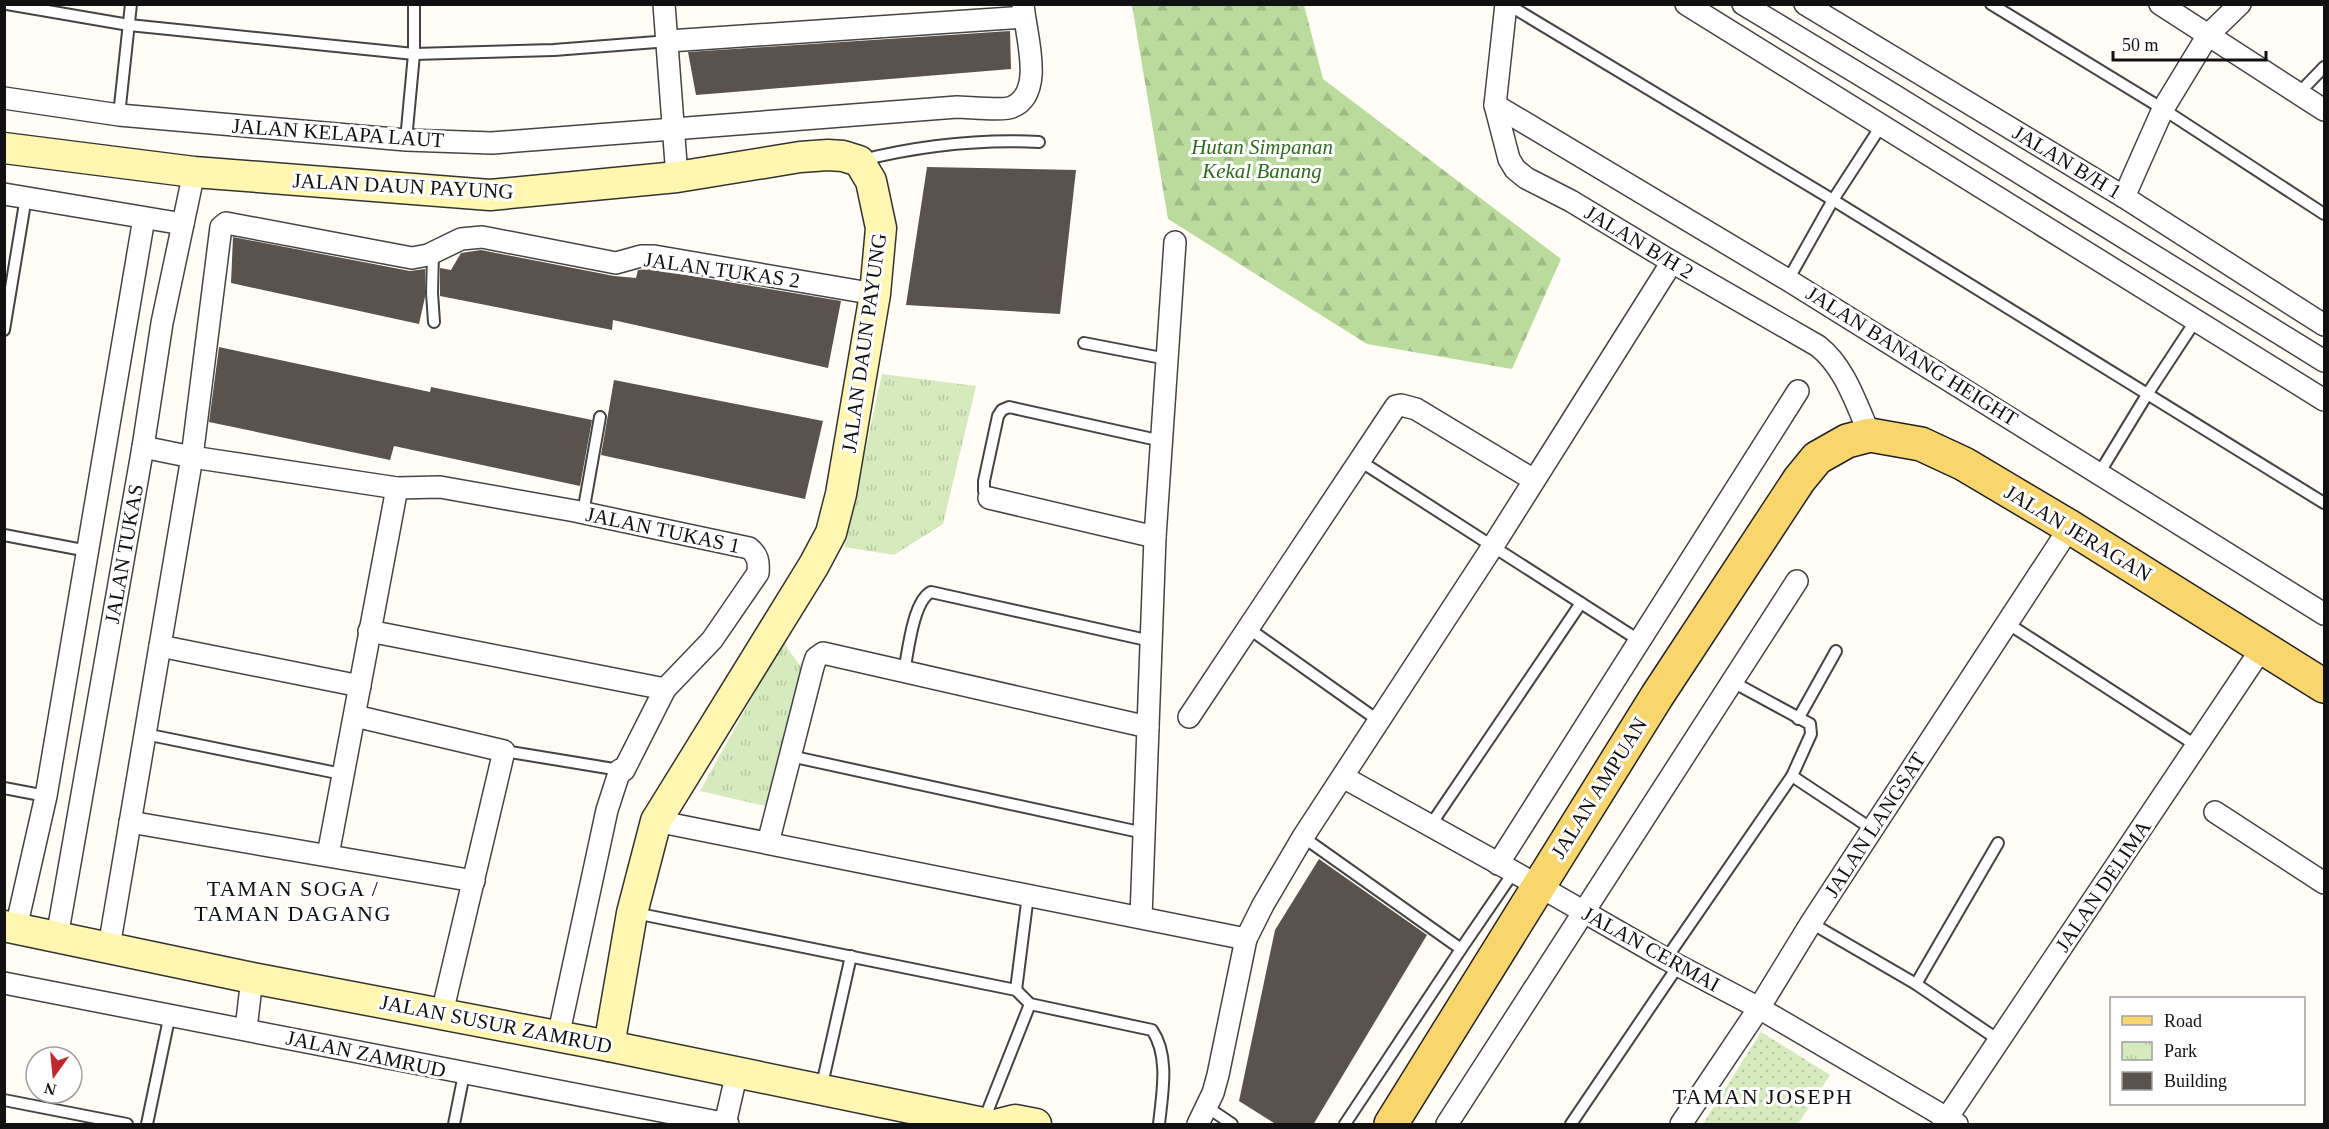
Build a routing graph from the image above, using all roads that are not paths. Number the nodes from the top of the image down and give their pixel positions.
1 (7, 4) edge
2 (131, 4) edge
3 (414, 4) edge
4 (664, 4) edge
5 (1507, 4) edge
6 (1686, 4) edge
7 (1743, 4) edge
8 (1805, 4) edge
9 (1991, 4) edge
10 (2160, 4) edge
11 (2240, 4) edge
12 (1023, 11) edge
13 (129, 25) junction
14 (2208, 35) junction
15 (669, 41) junction
16 (414, 54) junction
17 (2325, 67) edge
18 (2299, 93) junction
19 (1892, 94) junction
20 (4, 98) edge
21 (1496, 105) junction
22 (2163, 109) junction
23 (2325, 110) edge
24 (119, 115) junction
25 (1877, 124) junction
26 (673, 131) junction
27 (406, 140) junction
28 (1039, 142) dead end
29 (4, 148) edge
30 (859, 161) junction
31 (194, 172) junction
32 (677, 177) junction
33 (4, 194) edge
34 (26, 197) junction
35 (2124, 197) junction
36 (1833, 200) junction
37 (2325, 213) edge
38 (144, 218) junction
39 (183, 224) junction
40 (1175, 242) dead end
41 (433, 253) junction
42 (1672, 262) junction
43 (1788, 280) junction
44 (875, 294) junction
45 (6, 306) edge
46 (2196, 320) junction
47 (434, 322) dead end
48 (2325, 325) edge
49 (4, 330) edge
50 (1084, 343) dead end
51 (1167, 359) junction
52 (2325, 361) edge
53 (1798, 391) dead end
54 (2148, 393) junction
55 (2325, 400) edge
56 (600, 417) dead end
57 (1870, 435) junction
58 (1162, 441) junction
59 (143, 447) junction
60 (192, 457) junction
61 (1817, 458) joint
62 (1360, 461) junction
63 (2100, 472) junction
64 (1534, 480) junction
65 (397, 488) junction
66 (989, 498) joint
67 (2325, 503) edge
68 (583, 513) junction
69 (2070, 527) junction
70 (4, 535) edge
71 (1155, 537) junction
72 (1493, 546) junction
73 (88, 551) junction
74 (1797, 582) dead end
75 (1581, 603) junction
76 (2325, 614) edge
77 (2007, 623) junction
78 (1248, 628) junction
79 (369, 631) junction
80 (1151, 641) junction
81 (1640, 641) junction
82 (160, 646) junction
83 (2262, 648) junction
84 (1836, 651) dead end
85 (904, 672) junction
86 (1731, 681) junction
87 (360, 686) junction
88 (2325, 686) edge
89 (665, 688) junction
90 (355, 716) junction
91 (1189, 717) dead end
92 (1798, 719) junction
93 (1379, 721) junction
94 (1148, 727) junction
95 (145, 734) junction
96 (2197, 746) junction
97 (504, 751) junction
98 (790, 756) junction
99 (620, 770) junction
100 (342, 774) junction
101 (1792, 776) junction
102 (1342, 777) junction
103 (4, 788) edge
104 (46, 796) junction
105 (2215, 812) dead end
106 (656, 821) junction
107 (130, 822) junction
108 (1430, 826) junction
109 (1872, 829) junction
110 (1144, 833) junction
111 (1303, 837) junction
112 (768, 843) junction
113 (1998, 843) dead end
114 (327, 855) junction
115 (1517, 874) junction
116 (474, 880) junction
117 (2325, 883) edge
118 (1028, 895) junction
119 (1584, 912) junction
120 (632, 913) junction
121 (1141, 917) junction
122 (1812, 923) junction
123 (10, 927) edge
124 (57, 937) junction
125 (1246, 939) junction
126 (109, 947) junction
127 (1461, 949) junction
128 (851, 956) junction
129 (1672, 963) junction
130 (252, 978) junction
131 (4, 983) edge
132 (1917, 984) junction
133 (1016, 990) junction
134 (1030, 1004) junction
135 (1759, 1008) junction
136 (442, 1013) junction
137 (170, 1014) junction
138 (246, 1029) junction
139 (558, 1036) junction
140 (2000, 1041) junction
141 (609, 1046) junction
142 (737, 1072) junction
143 (464, 1074) junction
144 (821, 1089) junction
145 (4, 1100) edge
146 (1202, 1116) edge
147 (1451, 1123) edge
148 (1949, 1123) edge
149 (726, 1124) edge
150 (990, 1124) edge
151 (127, 1125) edge
152 (147, 1125) edge
153 (454, 1125) edge
154 (1036, 1125) edge
155 (1159, 1125) edge
156 (1232, 1125) edge
157 (1345, 1125) edge
158 (1391, 1125) edge
159 (1571, 1125) edge
160 (1681, 1125) edge

1 - 13 lane
2 - 13 lane
3 - 16 lane
4 - 15 street
5 - 21 street, JALAN B/H 2
5 - 36 lane
6 - 25 street
7 - 19 street
8 - 35 street, JALAN B/H 1
9 - 22 lane
10 - 14 street
11 - 14 street
12 - 15 street
12 - 26 street, JALAN KELAPA LAUT
13 - 16 lane
13 - 24 lane
14 - 18 street
14 - 22 street
15 - 16 lane
15 - 26 street
16 - 27 lane
17 - 18 lane
18 - 23 street
19 - 25 street
19 - 52 street
20 - 24 street, JALAN KELAPA LAUT
21 - 42 street, JALAN B/H 2
21 - 43 street, JALAN BANANG HEIGHT
22 - 35 street
22 - 37 lane
24 - 27 street, JALAN KELAPA LAUT
25 - 36 lane
25 - 46 street
26 - 27 street, JALAN KELAPA LAUT
26 - 32 street
28 - 30 lane
29 - 31 street, JALAN DAUN PAYUNG
30 - 32 street, JALAN DAUN PAYUNG
30 - 44 street, JALAN DAUN PAYUNG
31 - 32 street, JALAN DAUN PAYUNG
31 - 39 street, JALAN TUKAS
33 - 34 street
34 - 38 street
34 - 45 lane
35 - 48 street, JALAN B/H 1
36 - 43 lane
36 - 54 lane
38 - 39 street
38 - 73 street
39 - 59 street, JALAN TUKAS
40 - 51 street
41 - 44 street, JALAN TUKAS 2
41 - 47 lane
41 - 60 street, JALAN TUKAS 2
42 - 57 street, JALAN B/H 2
42 - 64 street
43 - 63 street, JALAN BANANG HEIGHT
44 - 106 street, JALAN DAUN PAYUNG
45 - 49 lane
46 - 54 lane
46 - 55 street
50 - 51 lane
51 - 58 street
53 - 81 street
54 - 63 lane
54 - 67 lane
56 - 68 lane
57 - 61 main road, JALAN JERAGAN
57 - 69 main road, JALAN JERAGAN
58 - 66 lane
58 - 71 street
59 - 60 street, JALAN TUKAS 1
59 - 124 street, JALAN TUKAS
60 - 65 street, JALAN TUKAS 1
60 - 82 street
61 - 115 main road, JALAN AMPUAN
62 - 64 street
62 - 72 lane
62 - 78 street
63 - 76 street, JALAN BANANG HEIGHT
64 - 72 street
65 - 68 street, JALAN TUKAS 1
65 - 79 street
66 - 71 street
68 - 89 street, JALAN TUKAS 1
69 - 77 street, JALAN LANGSAT
69 - 83 main road, JALAN JERAGAN
70 - 73 lane
71 - 80 street
72 - 75 lane
72 - 93 street
73 - 104 street
74 - 86 street
75 - 81 lane
75 - 108 lane
77 - 96 lane
77 - 109 street, JALAN LANGSAT
78 - 91 street
78 - 93 lane
79 - 87 street
79 - 89 street
80 - 85 lane
80 - 94 street
81 - 115 street
82 - 87 street
82 - 95 street
83 - 88 main road, JALAN JERAGAN
83 - 96 street, JALAN DELIMA
84 - 92 lane
85 - 94 street
85 - 98 street
86 - 92 lane
86 - 119 street
87 - 90 street
89 - 99 street, JALAN TUKAS 1
90 - 97 street
90 - 100 street
92 - 101 lane
93 - 102 street
94 - 110 street
95 - 100 lane
95 - 107 street
96 - 140 street, JALAN DELIMA
97 - 99 lane
97 - 116 street
98 - 110 lane
98 - 112 street
99 - 139 street, JALAN TUKAS 1
100 - 114 street
101 - 109 lane
101 - 129 lane
102 - 108 street, JALAN CERMAI
102 - 111 street
103 - 104 lane
104 - 123 street
105 - 117 street
106 - 112 street
106 - 120 street, JALAN DAUN PAYUNG
107 - 114 street
107 - 126 street
108 - 115 street, JALAN CERMAI
109 - 122 street, JALAN LANGSAT
110 - 121 street
111 - 125 street
111 - 127 lane
112 - 118 street
113 - 132 lane
114 - 116 street
115 - 119 street, JALAN CERMAI
115 - 127 lane
115 - 158 main road, JALAN AMPUAN
116 - 136 street
118 - 121 street
118 - 133 lane
119 - 129 street, JALAN CERMAI
119 - 147 street
120 - 128 lane
120 - 141 street, JALAN DAUN PAYUNG
121 - 125 street
122 - 132 lane
122 - 135 street, JALAN LANGSAT
123 - 124 street, JALAN SUSUR ZAMRUD
124 - 126 street, JALAN SUSUR ZAMRUD
125 - 146 street
126 - 130 street, JALAN SUSUR ZAMRUD
127 - 157 lane
128 - 133 lane
128 - 144 lane
129 - 135 street, JALAN CERMAI
129 - 159 lane
130 - 136 street, JALAN SUSUR ZAMRUD
130 - 138 street
131 - 137 street, JALAN ZAMRUD
132 - 140 lane
133 - 134 lane
134 - 150 lane
134 - 155 lane
135 - 148 street, JALAN CERMAI
135 - 160 street, JALAN LANGSAT
136 - 139 street, JALAN SUSUR ZAMRUD
137 - 138 street, JALAN ZAMRUD
137 - 152 lane
138 - 143 street, JALAN ZAMRUD
139 - 141 street, JALAN SUSUR ZAMRUD
140 - 148 street, JALAN DELIMA
141 - 142 street, JALAN SUSUR ZAMRUD
142 - 144 street, JALAN SUSUR ZAMRUD
142 - 149 street
143 - 149 street, JALAN ZAMRUD
143 - 153 lane
144 - 150 street, JALAN SUSUR ZAMRUD
145 - 151 lane
146 - 156 lane
150 - 154 street, JALAN SUSUR ZAMRUD

